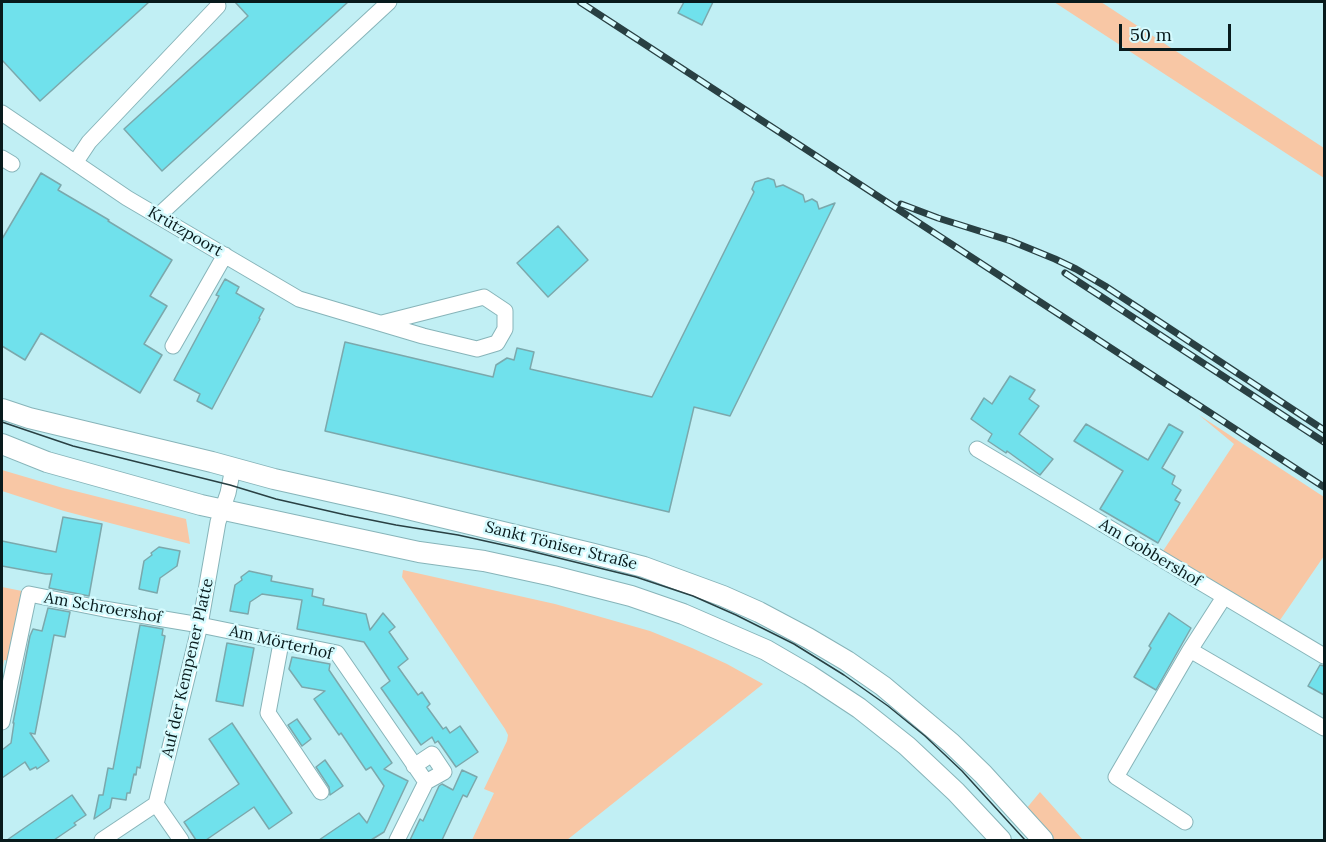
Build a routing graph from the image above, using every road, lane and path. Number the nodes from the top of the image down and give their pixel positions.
1 (388, 2) edge
2 (218, 6) dead end
3 (2, 113) edge
4 (75, 163) junction
5 (158, 216) junction
6 (225, 255) junction
7 (382, 323) junction
8 (174, 346) dead end
9 (2, 409) edge
10 (2, 444) edge
11 (977, 449) dead end
12 (233, 468) junction
13 (222, 509) junction
14 (1224, 597) junction
15 (200, 625) junction
16 (281, 643) junction
17 (1190, 650) junction
18 (1324, 656) edge
19 (2, 722) edge
20 (1324, 728) edge
21 (321, 792) dead end
22 (156, 804) junction
23 (1185, 822) dead end
24 (102, 840) edge
25 (181, 840) edge
26 (397, 840) edge
27 (1001, 840) edge
28 (1043, 840) edge

1 - 5 street
2 - 4 street
3 - 4 street, Krützpoort
4 - 5 street, Krützpoort
5 - 6 street, Krützpoort
6 - 7 street, Krützpoort
6 - 8 street
7 - 7 street, Krützpoort
9 - 12 main road, Sankt Töniser Straße
10 - 13 main road, Sankt Töniser Straße
11 - 14 street, Am Gobbershof
12 - 13 street, Auf der Kempener Platte
12 - 28 main road, Sankt Töniser Straße
13 - 15 street, Auf der Kempener Platte
13 - 27 main road, Sankt Töniser Straße
14 - 17 street
14 - 18 street, Am Gobbershof
15 - 16 street, Am Mörterhof
15 - 19 street, Am Schroershof
15 - 22 street, Auf der Kempener Platte
16 - 21 street
16 - 26 street, Am Mörterhof
17 - 20 street
17 - 23 street
22 - 24 street
22 - 25 street

